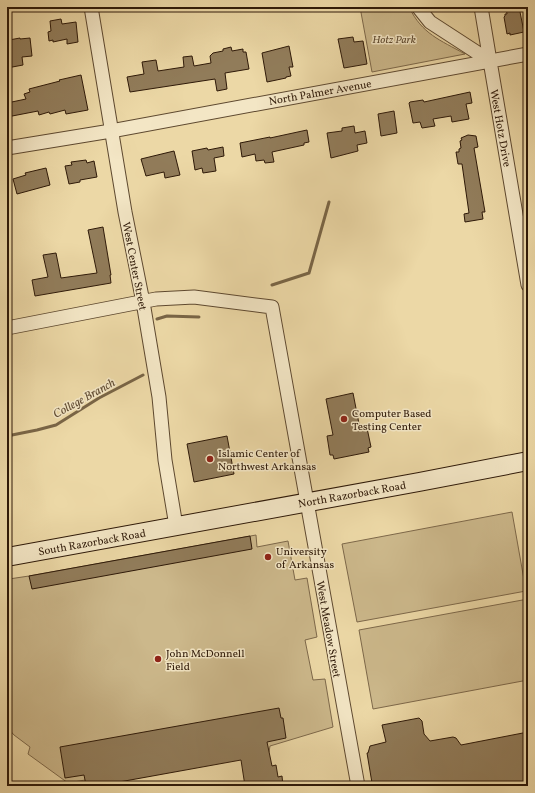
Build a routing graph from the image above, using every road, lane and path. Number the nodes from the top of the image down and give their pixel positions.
1 (91, 7) edge
2 (418, 7) edge
3 (481, 7) edge
4 (528, 54) edge
5 (490, 61) junction
6 (112, 131) junction
7 (7, 148) edge
8 (528, 283) edge
9 (143, 302) junction
10 (7, 328) edge
11 (528, 461) edge
12 (306, 503) junction
13 (176, 526) junction
14 (7, 557) edge
15 (358, 786) edge

1 - 6 street, West Center Street
2 - 5 street
3 - 5 street, West Hotz Drive
4 - 5 street, North Palmer Avenue
5 - 6 street, North Palmer Avenue
5 - 8 street, West Hotz Drive
6 - 7 street, North Palmer Avenue
6 - 9 street, West Center Street
9 - 10 street
9 - 12 street, West Meadow Street
9 - 13 street, West Center Street
11 - 12 main road, North Razorback Road
12 - 13 main road, North Razorback Road
12 - 15 street, West Meadow Street
13 - 14 main road, South Razorback Road

